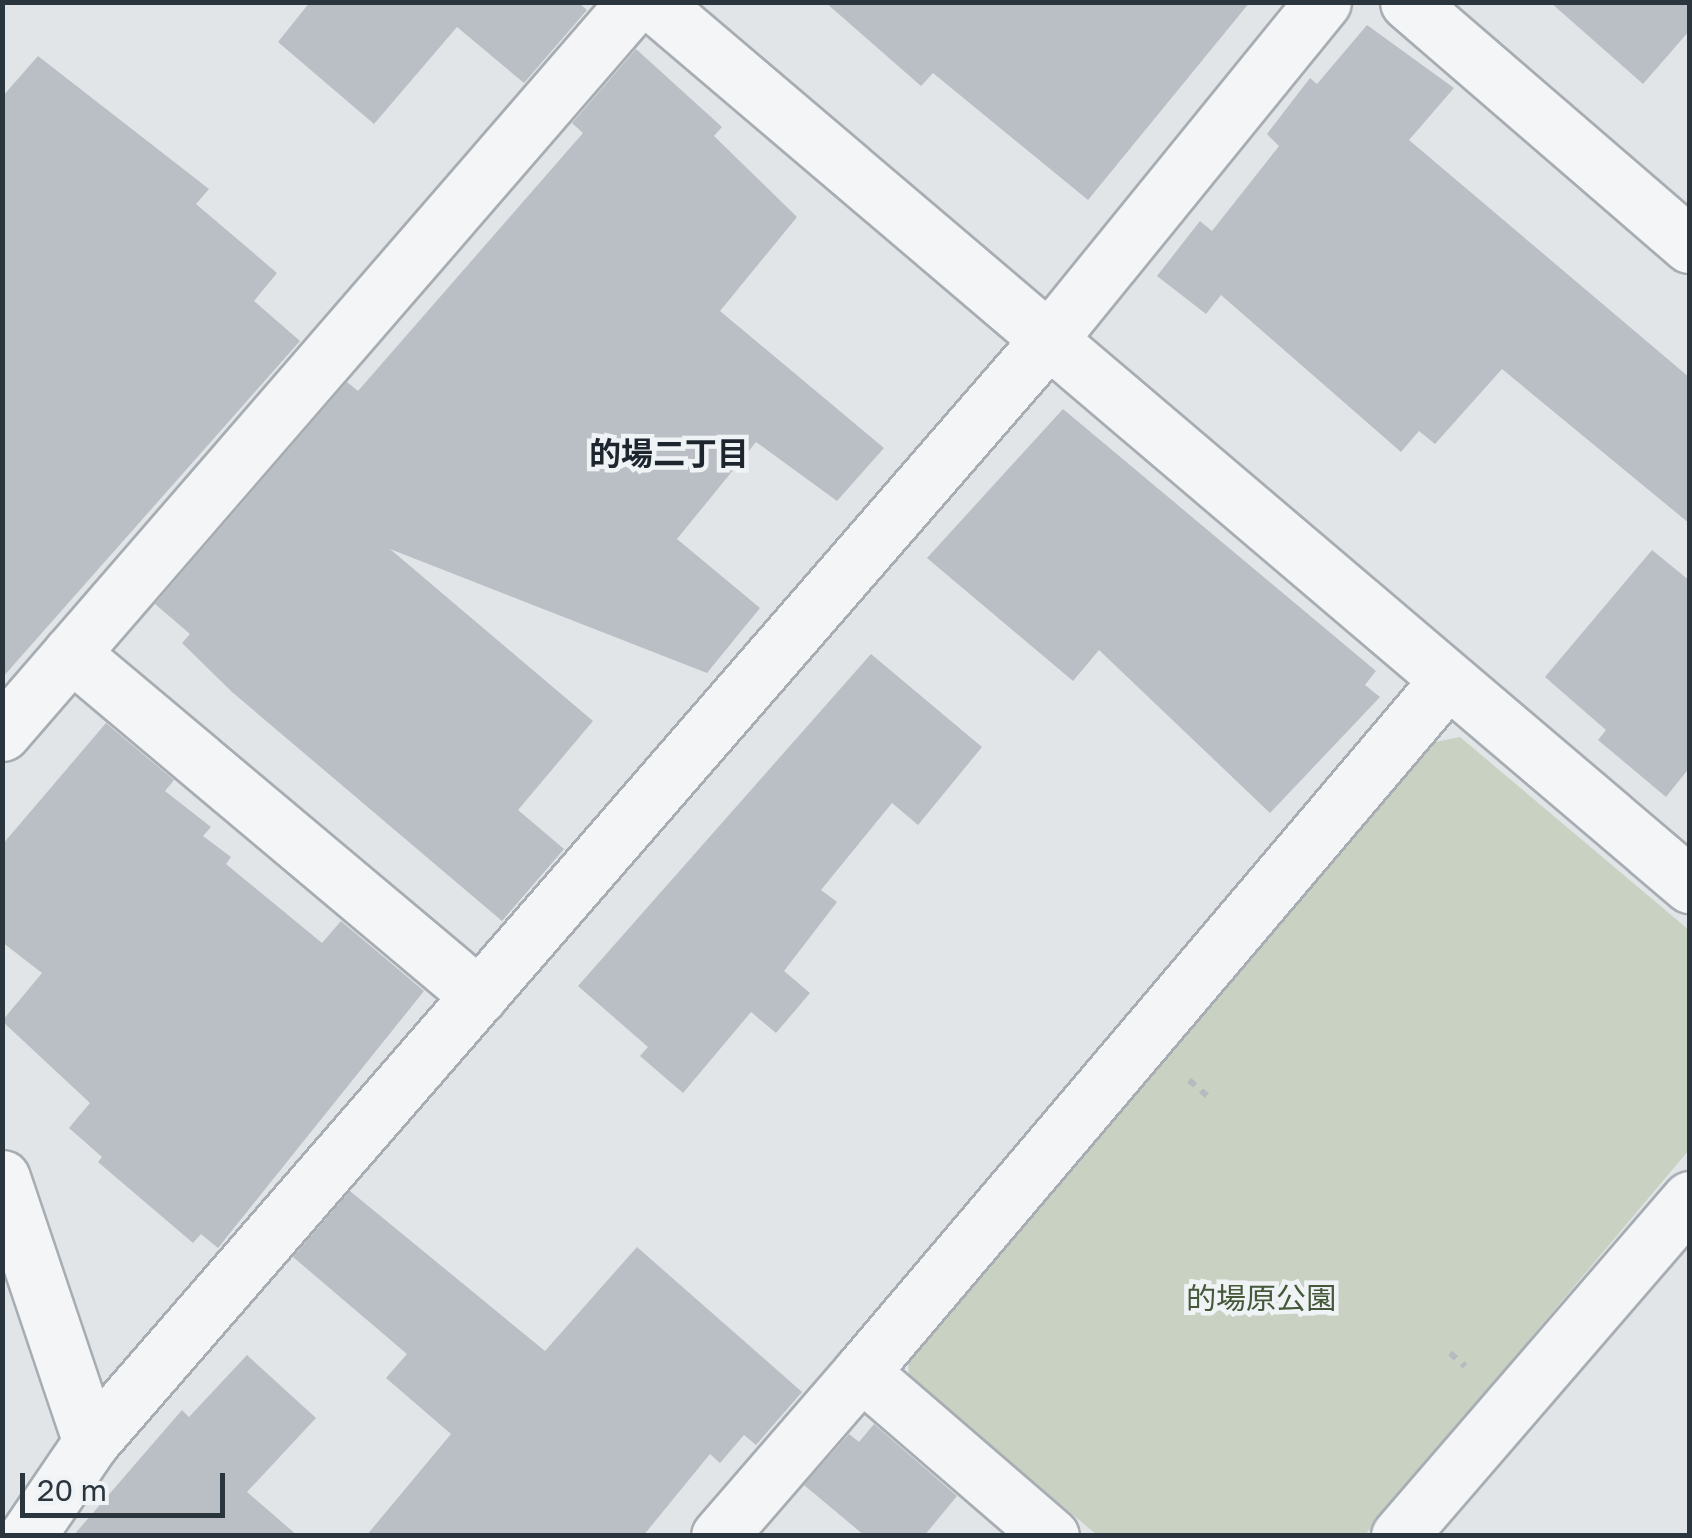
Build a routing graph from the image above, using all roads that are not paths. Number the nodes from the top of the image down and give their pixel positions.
1 (635, 2) edge
2 (652, 2) edge
3 (1323, 2) edge
4 (1408, 2) edge
5 (1690, 244) edge
6 (1048, 340) junction
7 (72, 653) junction
8 (1447, 681) junction
9 (2, 733) edge
10 (1690, 885) edge
11 (479, 996) junction
12 (2, 1178) edge
13 (1690, 1199) edge
14 (861, 1372) junction
15 (90, 1442) junction
16 (27, 1536) edge
17 (719, 1536) edge
18 (1051, 1536) edge
19 (1399, 1536) edge

1 - 7 street
2 - 6 street
3 - 6 street
4 - 5 street
6 - 8 street
6 - 11 street
7 - 9 street
7 - 11 street
8 - 10 street
8 - 14 street
11 - 15 street
12 - 15 street
13 - 19 street
14 - 17 street
14 - 18 street
15 - 16 street

